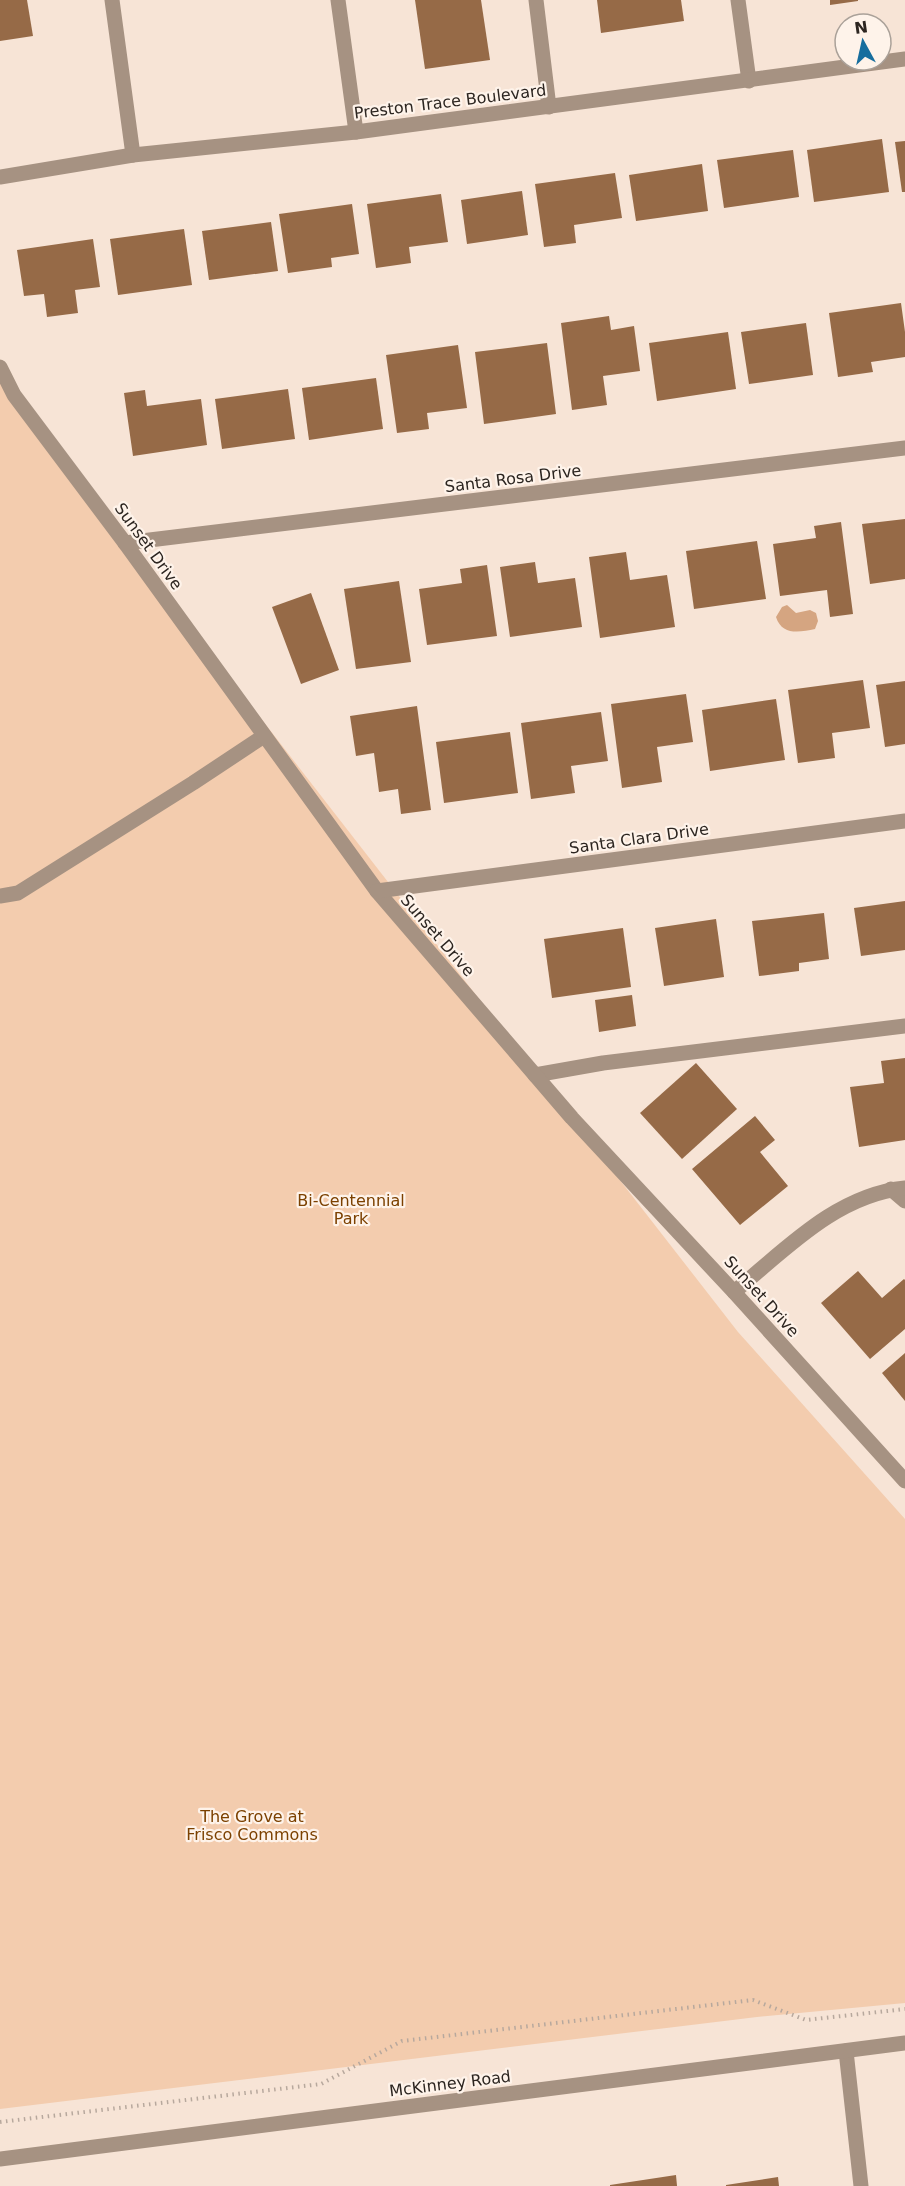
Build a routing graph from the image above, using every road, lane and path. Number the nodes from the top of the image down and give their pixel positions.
1 (112, 0) edge
2 (338, 0) edge
3 (536, 0) edge
4 (738, 0) edge
5 (905, 59) edge
6 (749, 81) junction
7 (549, 107) junction
8 (356, 132) junction
9 (133, 155) junction
10 (0, 177) edge
11 (0, 368) edge
12 (905, 448) edge
13 (125, 543) junction
14 (264, 736) junction
15 (905, 821) edge
16 (377, 891) junction
17 (0, 896) edge
18 (905, 1026) edge
19 (535, 1075) junction
20 (898, 1188) edge
21 (905, 1201) edge
22 (734, 1292) junction
23 (905, 1481) edge
24 (905, 2009) edge
25 (905, 2043) edge
26 (846, 2051) junction
27 (0, 2122) edge
28 (0, 2159) edge
29 (861, 2186) edge

1 - 9 street
2 - 8 street
3 - 7 street
4 - 6 street
5 - 6 street, Preston Trace Boulevard
6 - 7 street, Preston Trace Boulevard
7 - 8 street, Preston Trace Boulevard
8 - 9 street, Preston Trace Boulevard
9 - 10 street, Preston Trace Boulevard
11 - 13 street, Sunset Drive
12 - 13 street, Santa Rosa Drive
13 - 14 street, Sunset Drive
14 - 16 street, Sunset Drive
14 - 17 street
15 - 16 street, Santa Clara Drive
16 - 19 street, Sunset Drive
18 - 19 street
19 - 22 street, Sunset Drive
20 - 21 street
20 - 22 street
22 - 23 street, Sunset Drive
24 - 27 path
25 - 26 street, McKinney Road
26 - 28 street, McKinney Road
26 - 29 street

